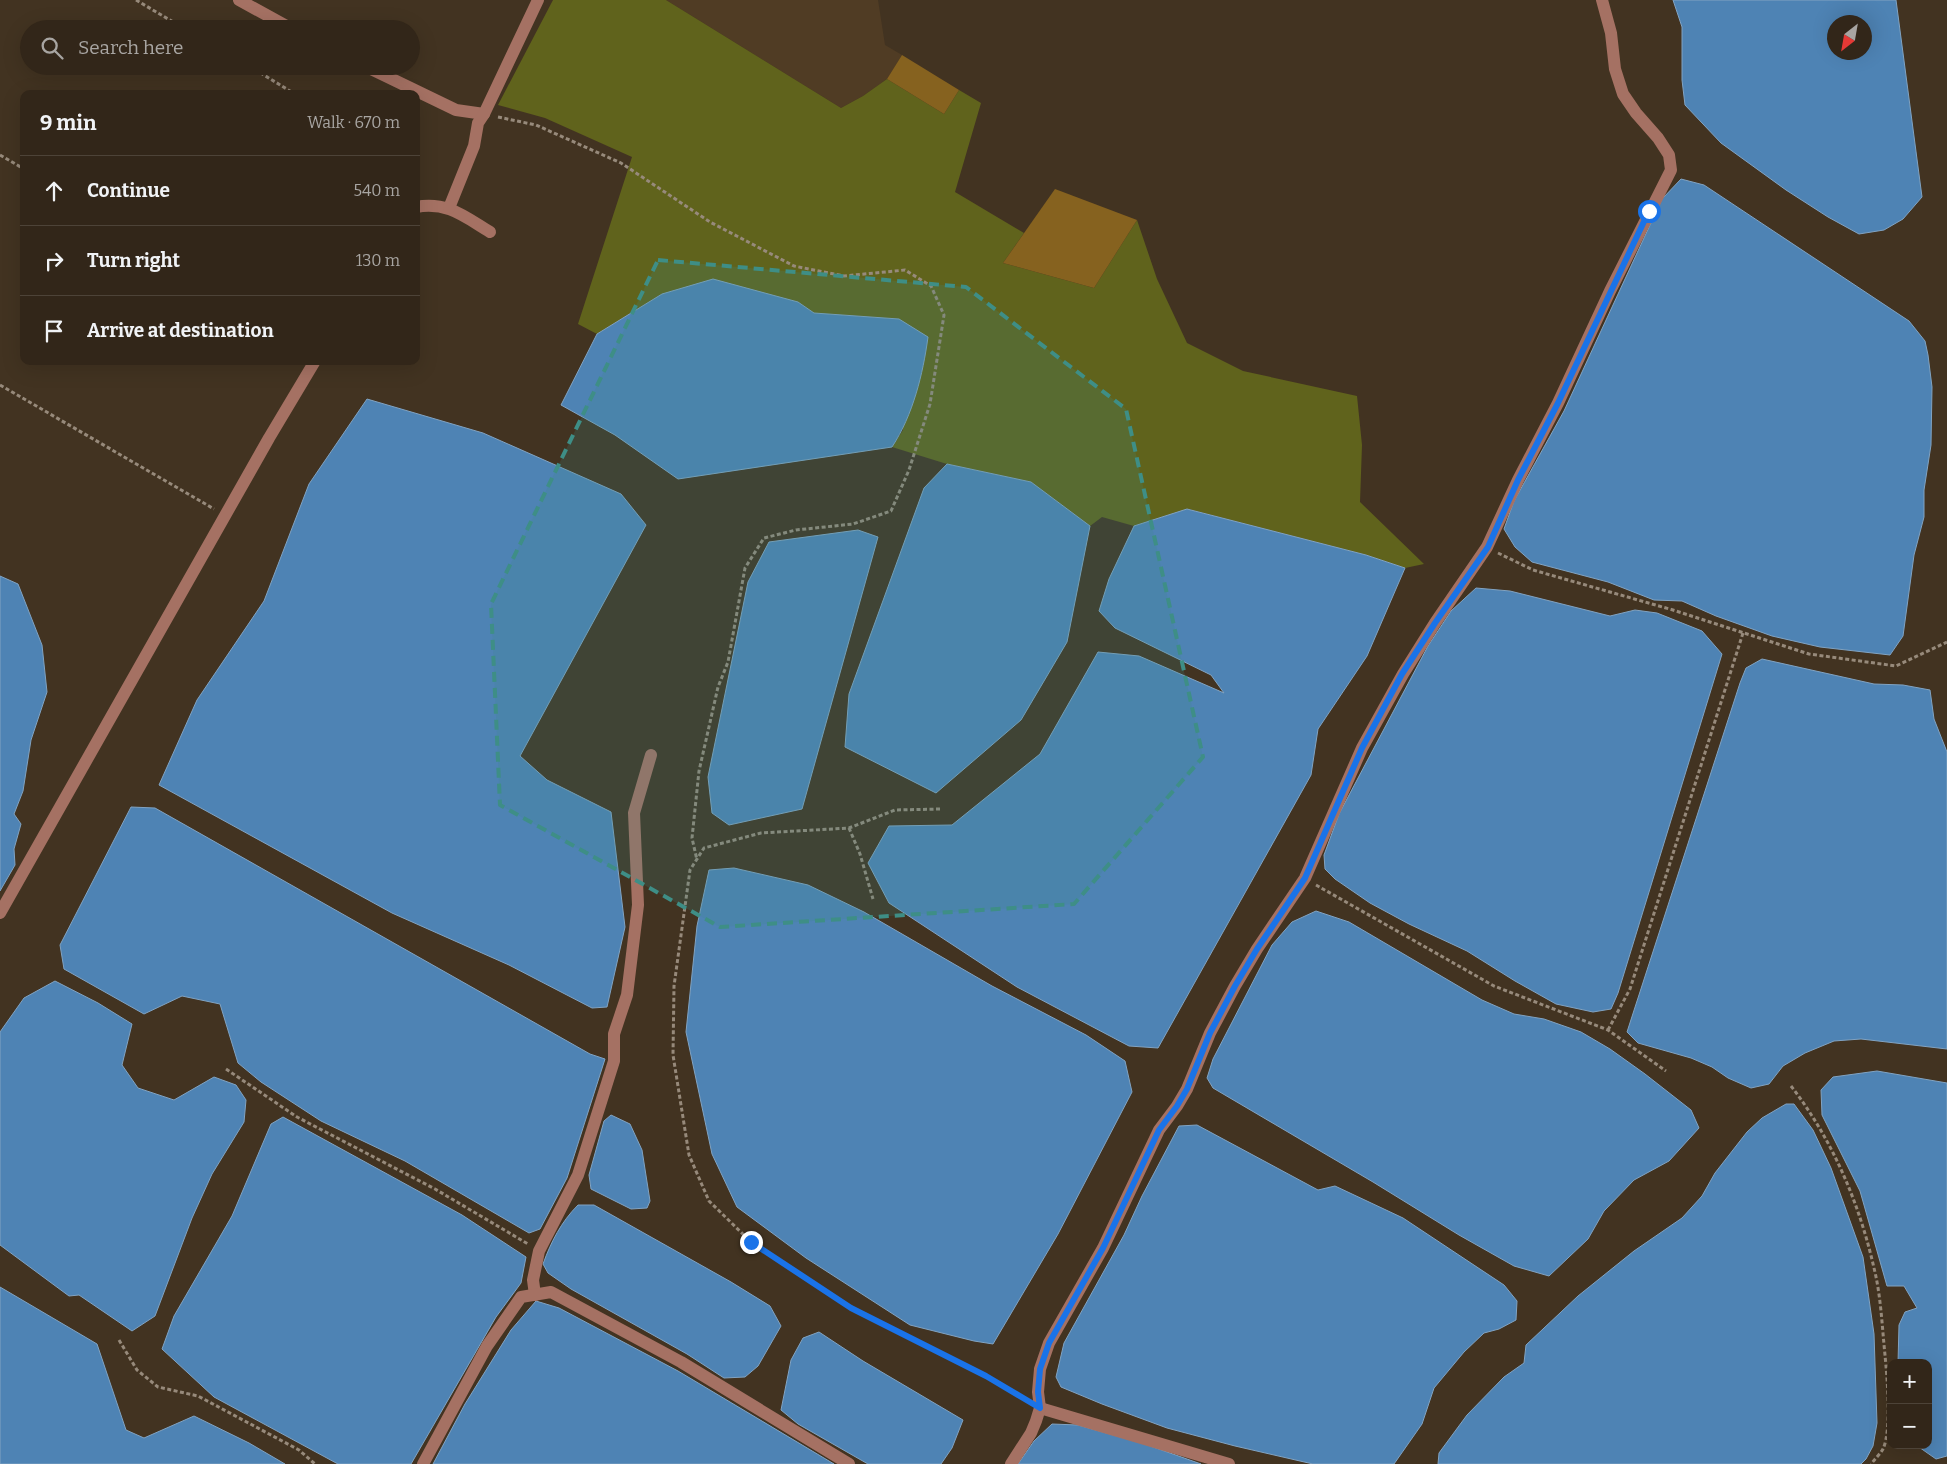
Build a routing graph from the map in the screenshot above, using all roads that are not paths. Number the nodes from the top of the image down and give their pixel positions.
1 (239, 0) edge
2 (538, 0) edge
3 (1602, 0) edge
4 (276, 20) edge
5 (384, 75) edge
6 (415, 90) edge
7 (420, 93) edge
8 (484, 114) junction
9 (420, 206) edge
10 (449, 208) junction
11 (490, 232) dead end
12 (313, 365) edge
13 (651, 754) dead end
14 (0, 913) edge
15 (535, 1295) junction
16 (1040, 1408) junction
17 (423, 1464) edge
18 (849, 1464) edge
19 (1010, 1464) edge
20 (1229, 1464) edge

1 - 4 lane
2 - 8 lane
3 - 16 lane
5 - 6 lane
7 - 8 lane
8 - 10 lane
9 - 10 lane
10 - 11 lane
12 - 14 lane
13 - 15 lane
15 - 17 lane
15 - 18 lane
16 - 19 lane
16 - 20 lane

